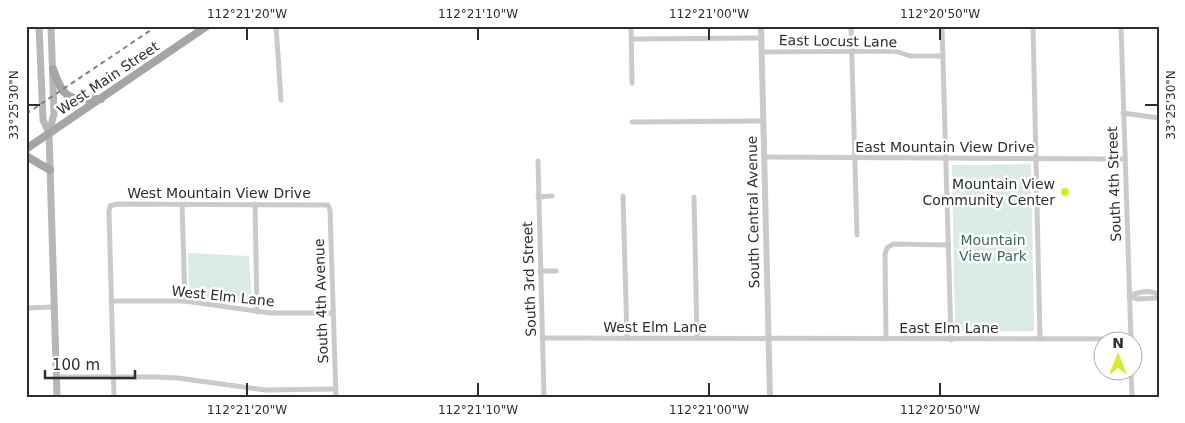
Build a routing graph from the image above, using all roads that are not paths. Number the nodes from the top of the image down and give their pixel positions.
1 (40, 26) edge
2 (51, 26) edge
3 (207, 26) edge
4 (276, 26) edge
5 (631, 26) edge
6 (761, 26) edge
7 (851, 26) edge
8 (942, 26) edge
9 (1034, 26) edge
10 (1121, 26) edge
11 (762, 38) junction
12 (632, 39) junction
13 (852, 51) junction
14 (762, 52) junction
15 (943, 56) junction
16 (53, 69) junction
17 (632, 83) dead end
18 (101, 99) junction
19 (281, 100) dead end
20 (1123, 113) junction
21 (1159, 118) edge
22 (763, 121) junction
23 (632, 122) dead end
24 (49, 133) junction
25 (26, 149) edge
26 (26, 156) edge
27 (764, 157) junction
28 (855, 158) junction
29 (946, 158) junction
30 (1125, 158) junction
31 (1036, 159) junction
32 (538, 161) dead end
33 (50, 170) junction
34 (552, 196) dead end
35 (623, 196) dead end
36 (538, 197) junction
37 (694, 197) dead end
38 (182, 204) junction
39 (255, 204) junction
40 (328, 205) joint
41 (857, 235) dead end
42 (948, 245) junction
43 (540, 271) junction
44 (556, 271) dead end
45 (1128, 296) junction
46 (1159, 296) edge
47 (111, 301) junction
48 (184, 301) junction
49 (55, 307) junction
50 (26, 308) edge
51 (257, 312) junction
52 (332, 313) junction
53 (1130, 330) edge
54 (542, 338) junction
55 (697, 338) junction
56 (768, 338) junction
57 (627, 339) junction
58 (886, 339) junction
59 (951, 340) junction
60 (1040, 340) junction
61 (1092, 340) edge
62 (56, 377) junction
63 (113, 377) junction
64 (1132, 380) edge
65 (335, 389) junction
66 (57, 397) edge
67 (114, 397) edge
68 (336, 397) edge
69 (544, 397) edge
70 (770, 397) edge
71 (1132, 397) edge

1 - 24 main road
2 - 16 main road
3 - 18 main road, West Main Street
4 - 19 street
5 - 12 street
6 - 11 street, South Central Avenue
7 - 13 street
8 - 15 street
9 - 31 street
10 - 20 street, South 4th Street
11 - 12 street
11 - 14 street, South Central Avenue
12 - 17 street
13 - 14 street, East Locust Lane
13 - 15 street, East Locust Lane
13 - 28 street
14 - 22 street, South Central Avenue
15 - 29 street
16 - 18 main road
16 - 24 main road
18 - 24 main road, West Main Street
20 - 21 street
20 - 30 street, South 4th Street
22 - 23 street
22 - 27 street, South Central Avenue
24 - 25 main road, West Main Street
24 - 33 main road
26 - 33 main road
27 - 28 street, East Mountain View Drive
27 - 56 street, South Central Avenue
28 - 29 street, East Mountain View Drive
28 - 41 street
29 - 31 street, East Mountain View Drive
29 - 42 street
30 - 31 street, East Mountain View Drive
30 - 45 street, South 4th Street
31 - 60 street
32 - 36 street, South 3rd Street
33 - 49 main road
34 - 36 street
35 - 57 street
36 - 43 street, South 3rd Street
37 - 55 street
38 - 39 street, West Mountain View Drive
38 - 47 street, West Mountain View Drive
38 - 48 street
39 - 40 street, West Mountain View Drive
39 - 51 street
40 - 52 street, South 4th Avenue
42 - 58 street
42 - 59 street
43 - 44 street
43 - 54 street, South 3rd Street
45 - 46 street
45 - 53 street, South 4th Street
47 - 48 street, West Elm Lane
47 - 63 street
48 - 51 street, West Elm Lane
49 - 50 street
49 - 62 main road
51 - 52 street, West Elm Lane
52 - 65 street, South 4th Avenue
54 - 57 street, West Elm Lane
54 - 69 street, South 3rd Street
55 - 56 street, West Elm Lane
55 - 57 street, West Elm Lane
56 - 58 street, East Elm Lane
56 - 70 street, South Central Avenue
58 - 59 street, East Elm Lane
59 - 60 street, East Elm Lane
60 - 61 street, East Elm Lane
62 - 63 street
62 - 66 main road
63 - 65 street
63 - 67 street
64 - 71 street
65 - 68 street, South 4th Avenue

